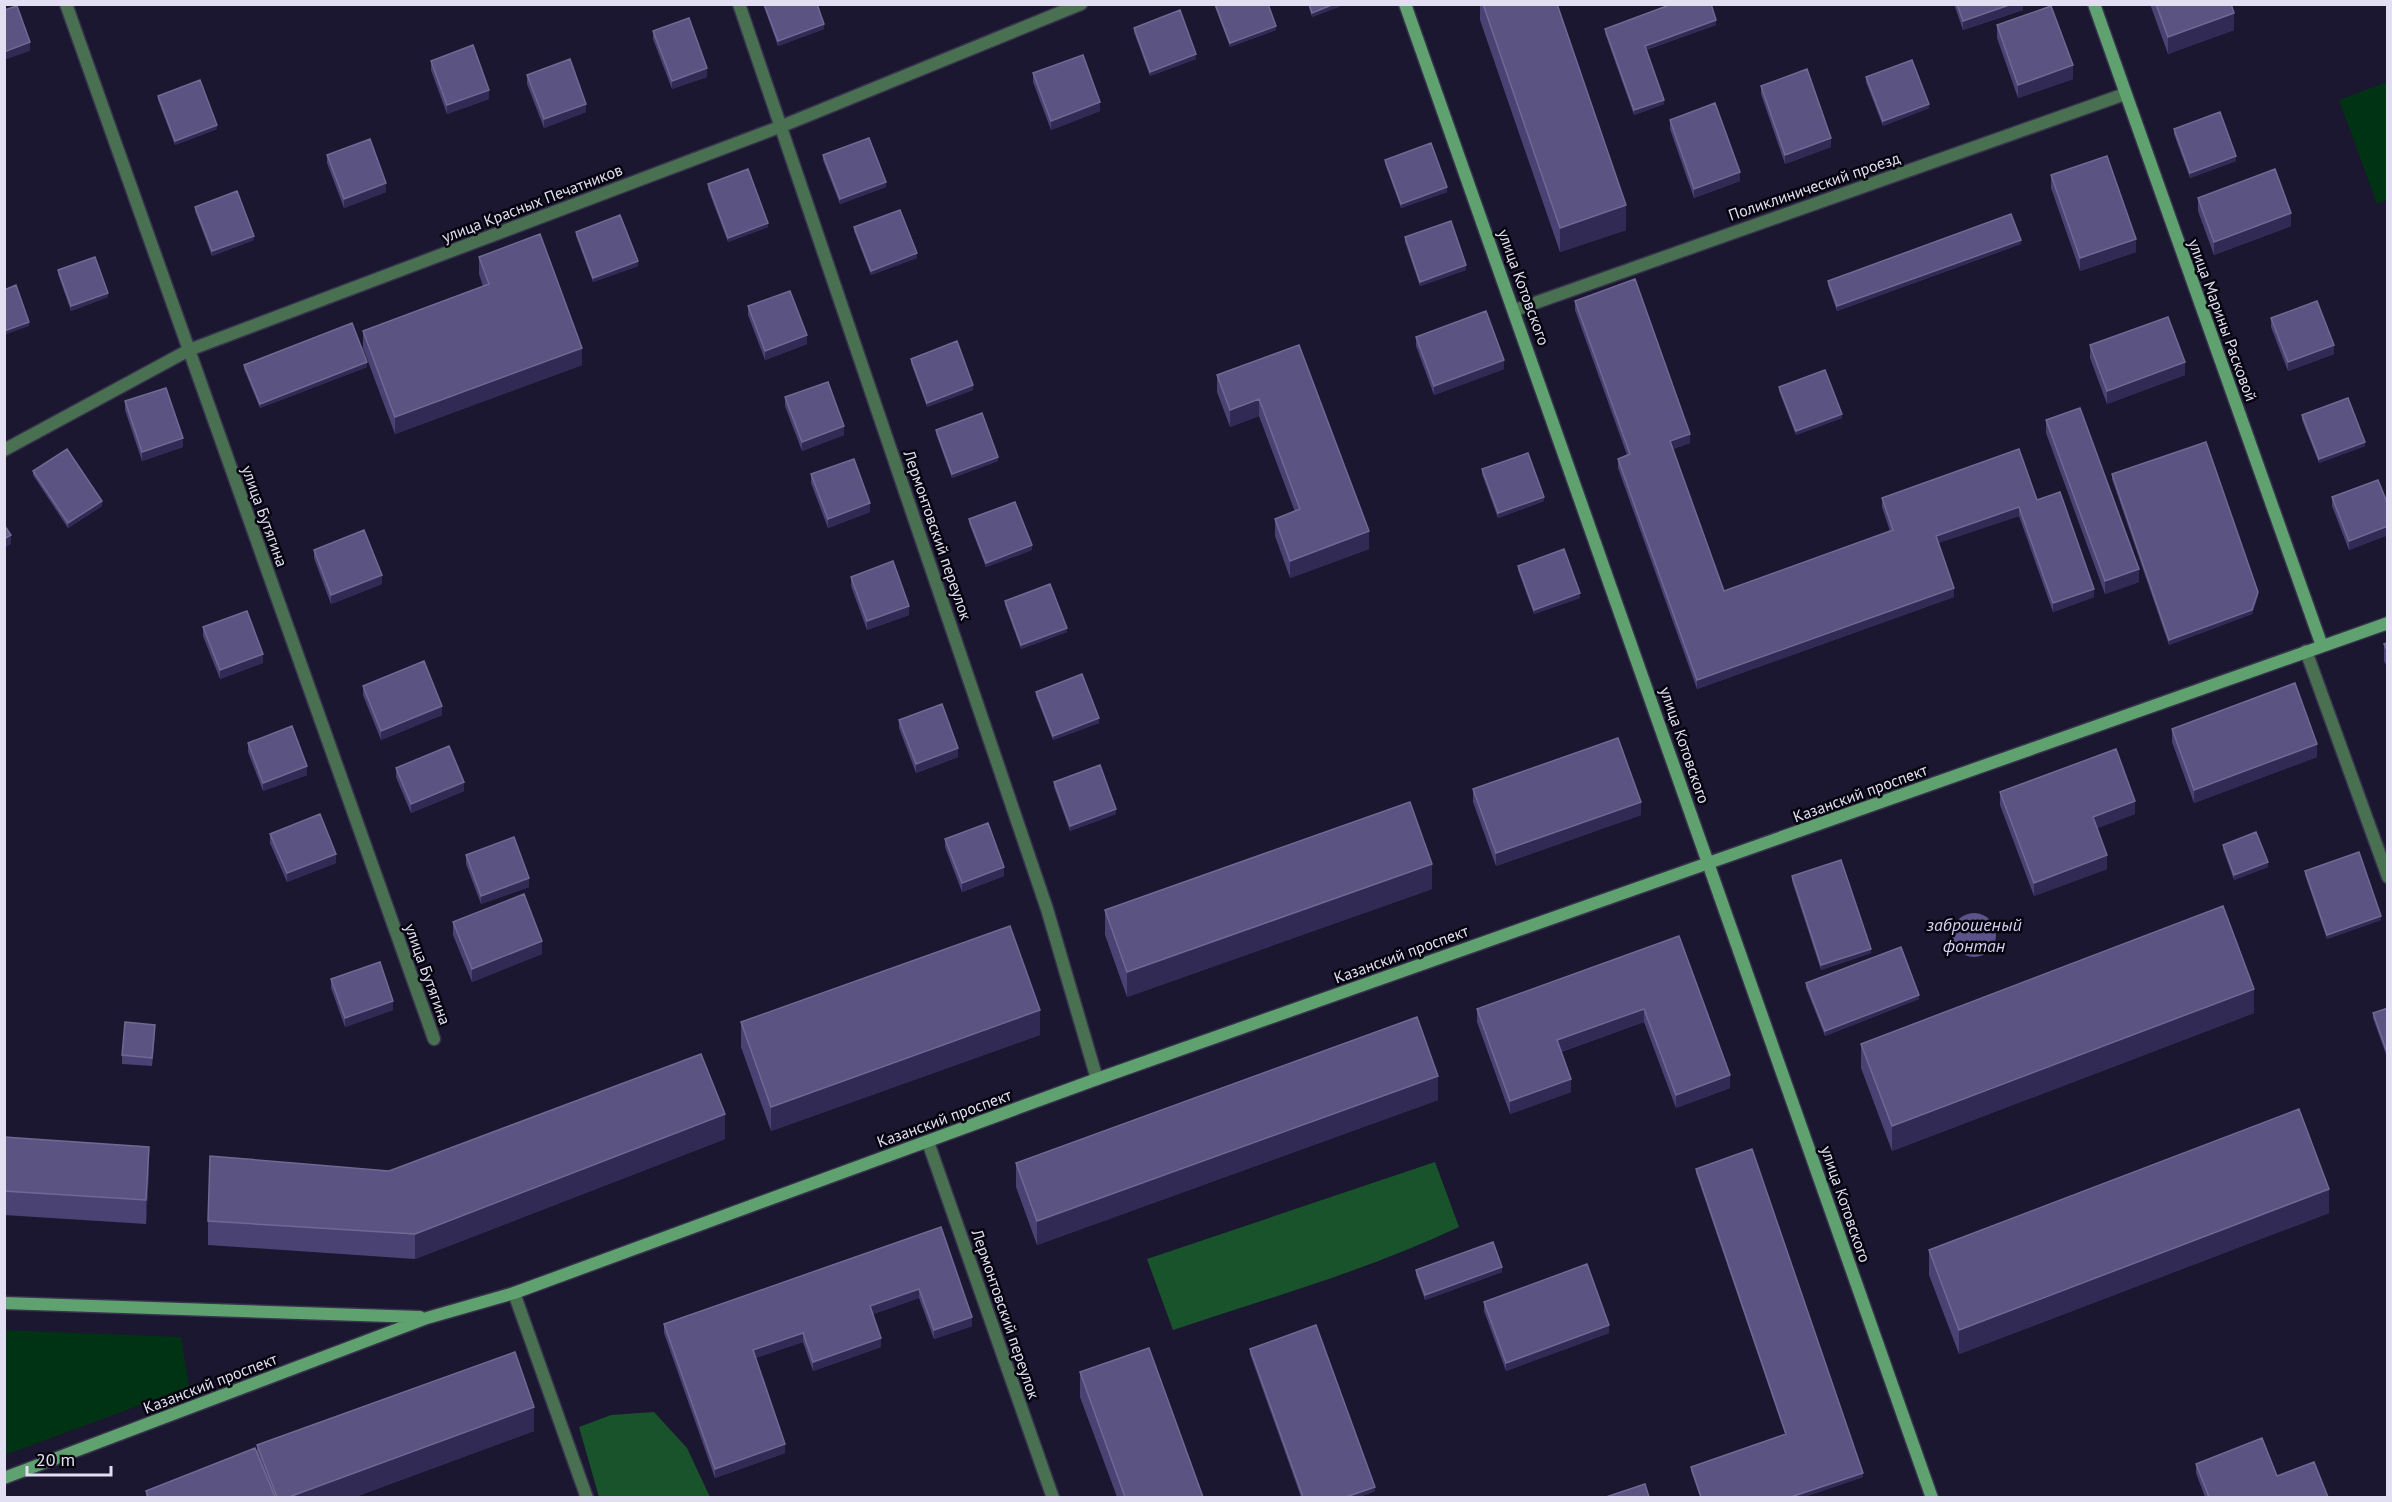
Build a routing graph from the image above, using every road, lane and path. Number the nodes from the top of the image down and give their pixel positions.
1 (66, 4) edge
2 (739, 4) edge
3 (1081, 4) edge
4 (1406, 4) edge
5 (2094, 4) edge
6 (2125, 94) junction
7 (782, 126) junction
8 (1515, 310) junction
9 (189, 350) junction
10 (4, 450) edge
11 (2388, 623) edge
12 (2322, 646) junction
13 (2306, 651) junction
14 (1710, 865) junction
15 (2388, 877) edge
16 (434, 1039) dead end
17 (1097, 1078) junction
18 (928, 1142) junction
19 (514, 1293) junction
20 (4, 1303) edge
21 (427, 1318) junction
22 (4, 1478) edge
23 (587, 1497) edge
24 (1053, 1497) edge
25 (1932, 1497) edge

1 - 9 street, улица Бутягина
2 - 7 street, Лермонтовский переулок
3 - 7 street, улица Красных Печатников
4 - 8 street, улица Котовского
5 - 6 street, улица Марины Расковой
6 - 8 street, Поликлинический проезд
6 - 12 street, улица Марины Расковой
7 - 9 street, улица Красных Печатников
7 - 17 street, Лермонтовский переулок
8 - 14 street, улица Котовского
9 - 10 street, улица Красных Печатников
9 - 16 street, улица Бутягина
11 - 12 street, Казанский проспект
12 - 13 street, Казанский проспект
13 - 14 street, Казанский проспект
13 - 15 street
14 - 17 street, Казанский проспект
14 - 25 street, улица Котовского
17 - 18 street, Казанский проспект
18 - 19 street, Казанский проспект
18 - 24 street, Лермонтовский переулок
19 - 21 street, Казанский проспект
19 - 23 street
20 - 21 street, Казанский проспект
21 - 22 street, Казанский проспект

